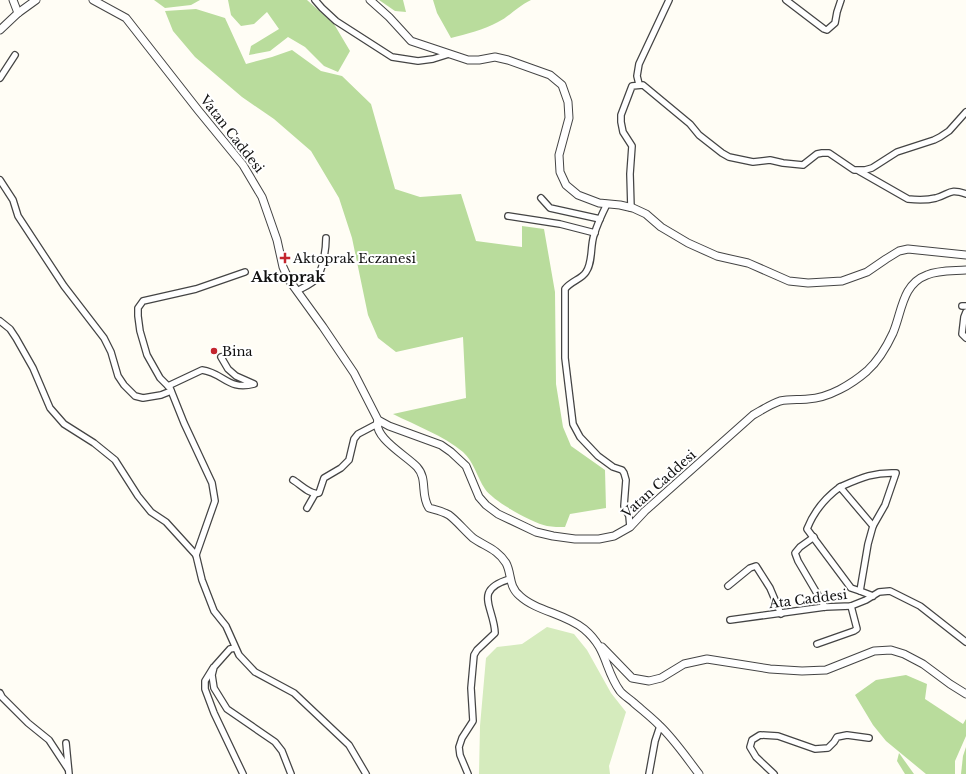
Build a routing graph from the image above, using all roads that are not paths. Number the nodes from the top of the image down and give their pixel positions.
1 (13, 0) edge
2 (36, 0) edge
3 (93, 0) edge
4 (315, 0) edge
5 (370, 0) edge
6 (669, 0) edge
7 (786, 0) edge
8 (841, 0) edge
9 (18, 13) junction
10 (0, 30) edge
11 (450, 53) junction
12 (15, 55) dead end
13 (0, 78) edge
14 (638, 84) junction
15 (966, 112) edge
16 (859, 170) junction
17 (0, 180) edge
18 (966, 194) edge
19 (540, 198) dead end
20 (607, 204) junction
21 (631, 208) junction
22 (508, 216) dead end
23 (600, 219) junction
24 (595, 233) junction
25 (326, 238) dead end
26 (966, 255) edge
27 (966, 270) edge
28 (245, 272) dead end
29 (297, 291) junction
30 (966, 312) edge
31 (0, 321) edge
32 (966, 338) edge
33 (221, 357) dead end
34 (168, 386) junction
35 (171, 391) junction
36 (377, 422) junction
37 (293, 480) dead end
38 (840, 487) junction
39 (315, 494) junction
40 (307, 508) dead end
41 (873, 526) junction
42 (630, 527) junction
43 (814, 537) junction
44 (196, 555) junction
45 (510, 579) junction
46 (728, 586) dead end
47 (860, 591) junction
48 (873, 596) junction
49 (851, 606) junction
50 (825, 607) junction
51 (781, 614) junction
52 (730, 620) dead end
53 (597, 641) junction
54 (966, 642) edge
55 (817, 644) dead end
56 (235, 648) junction
57 (214, 667) junction
58 (0, 693) edge
59 (966, 694) edge
60 (660, 726) junction
61 (869, 738) dead end
62 (66, 743) dead end
63 (69, 772) edge
64 (243, 774) edge
65 (291, 774) edge
66 (366, 774) edge
67 (468, 774) edge
68 (649, 774) edge
69 (699, 774) edge
70 (774, 774) edge

1 - 9 street
2 - 9 street
3 - 29 street, Vatan Caddesi
4 - 11 street
5 - 11 street
6 - 14 street
7 - 8 street
9 - 10 street
11 - 20 street
12 - 13 street
14 - 16 street
14 - 21 street
15 - 16 street
16 - 18 street
17 - 35 street
19 - 23 street
20 - 21 street
20 - 23 street
21 - 26 street
22 - 24 street
23 - 24 street
24 - 42 street
25 - 29 street
27 - 42 street, Vatan Caddesi
28 - 34 street
29 - 36 street, Vatan Caddesi
30 - 32 street
31 - 44 street
33 - 34 street
34 - 35 street
35 - 44 street
36 - 39 street
36 - 42 street, Vatan Caddesi
36 - 45 street
37 - 39 street
38 - 41 street
38 - 41 street
38 - 43 street
39 - 40 street
41 - 47 street
43 - 47 street
43 - 50 street
44 - 56 street
45 - 53 street
45 - 67 street
46 - 51 street
47 - 48 street
48 - 49 street, Ata Caddesi
48 - 54 street, Ata Caddesi
49 - 50 street, Ata Caddesi
49 - 55 street
50 - 51 street, Ata Caddesi
51 - 52 street, Ata Caddesi
53 - 59 street
53 - 60 street
56 - 57 street
56 - 66 street
57 - 64 street
57 - 65 street
58 - 63 street
60 - 68 street
60 - 69 street
61 - 70 street
62 - 63 street

